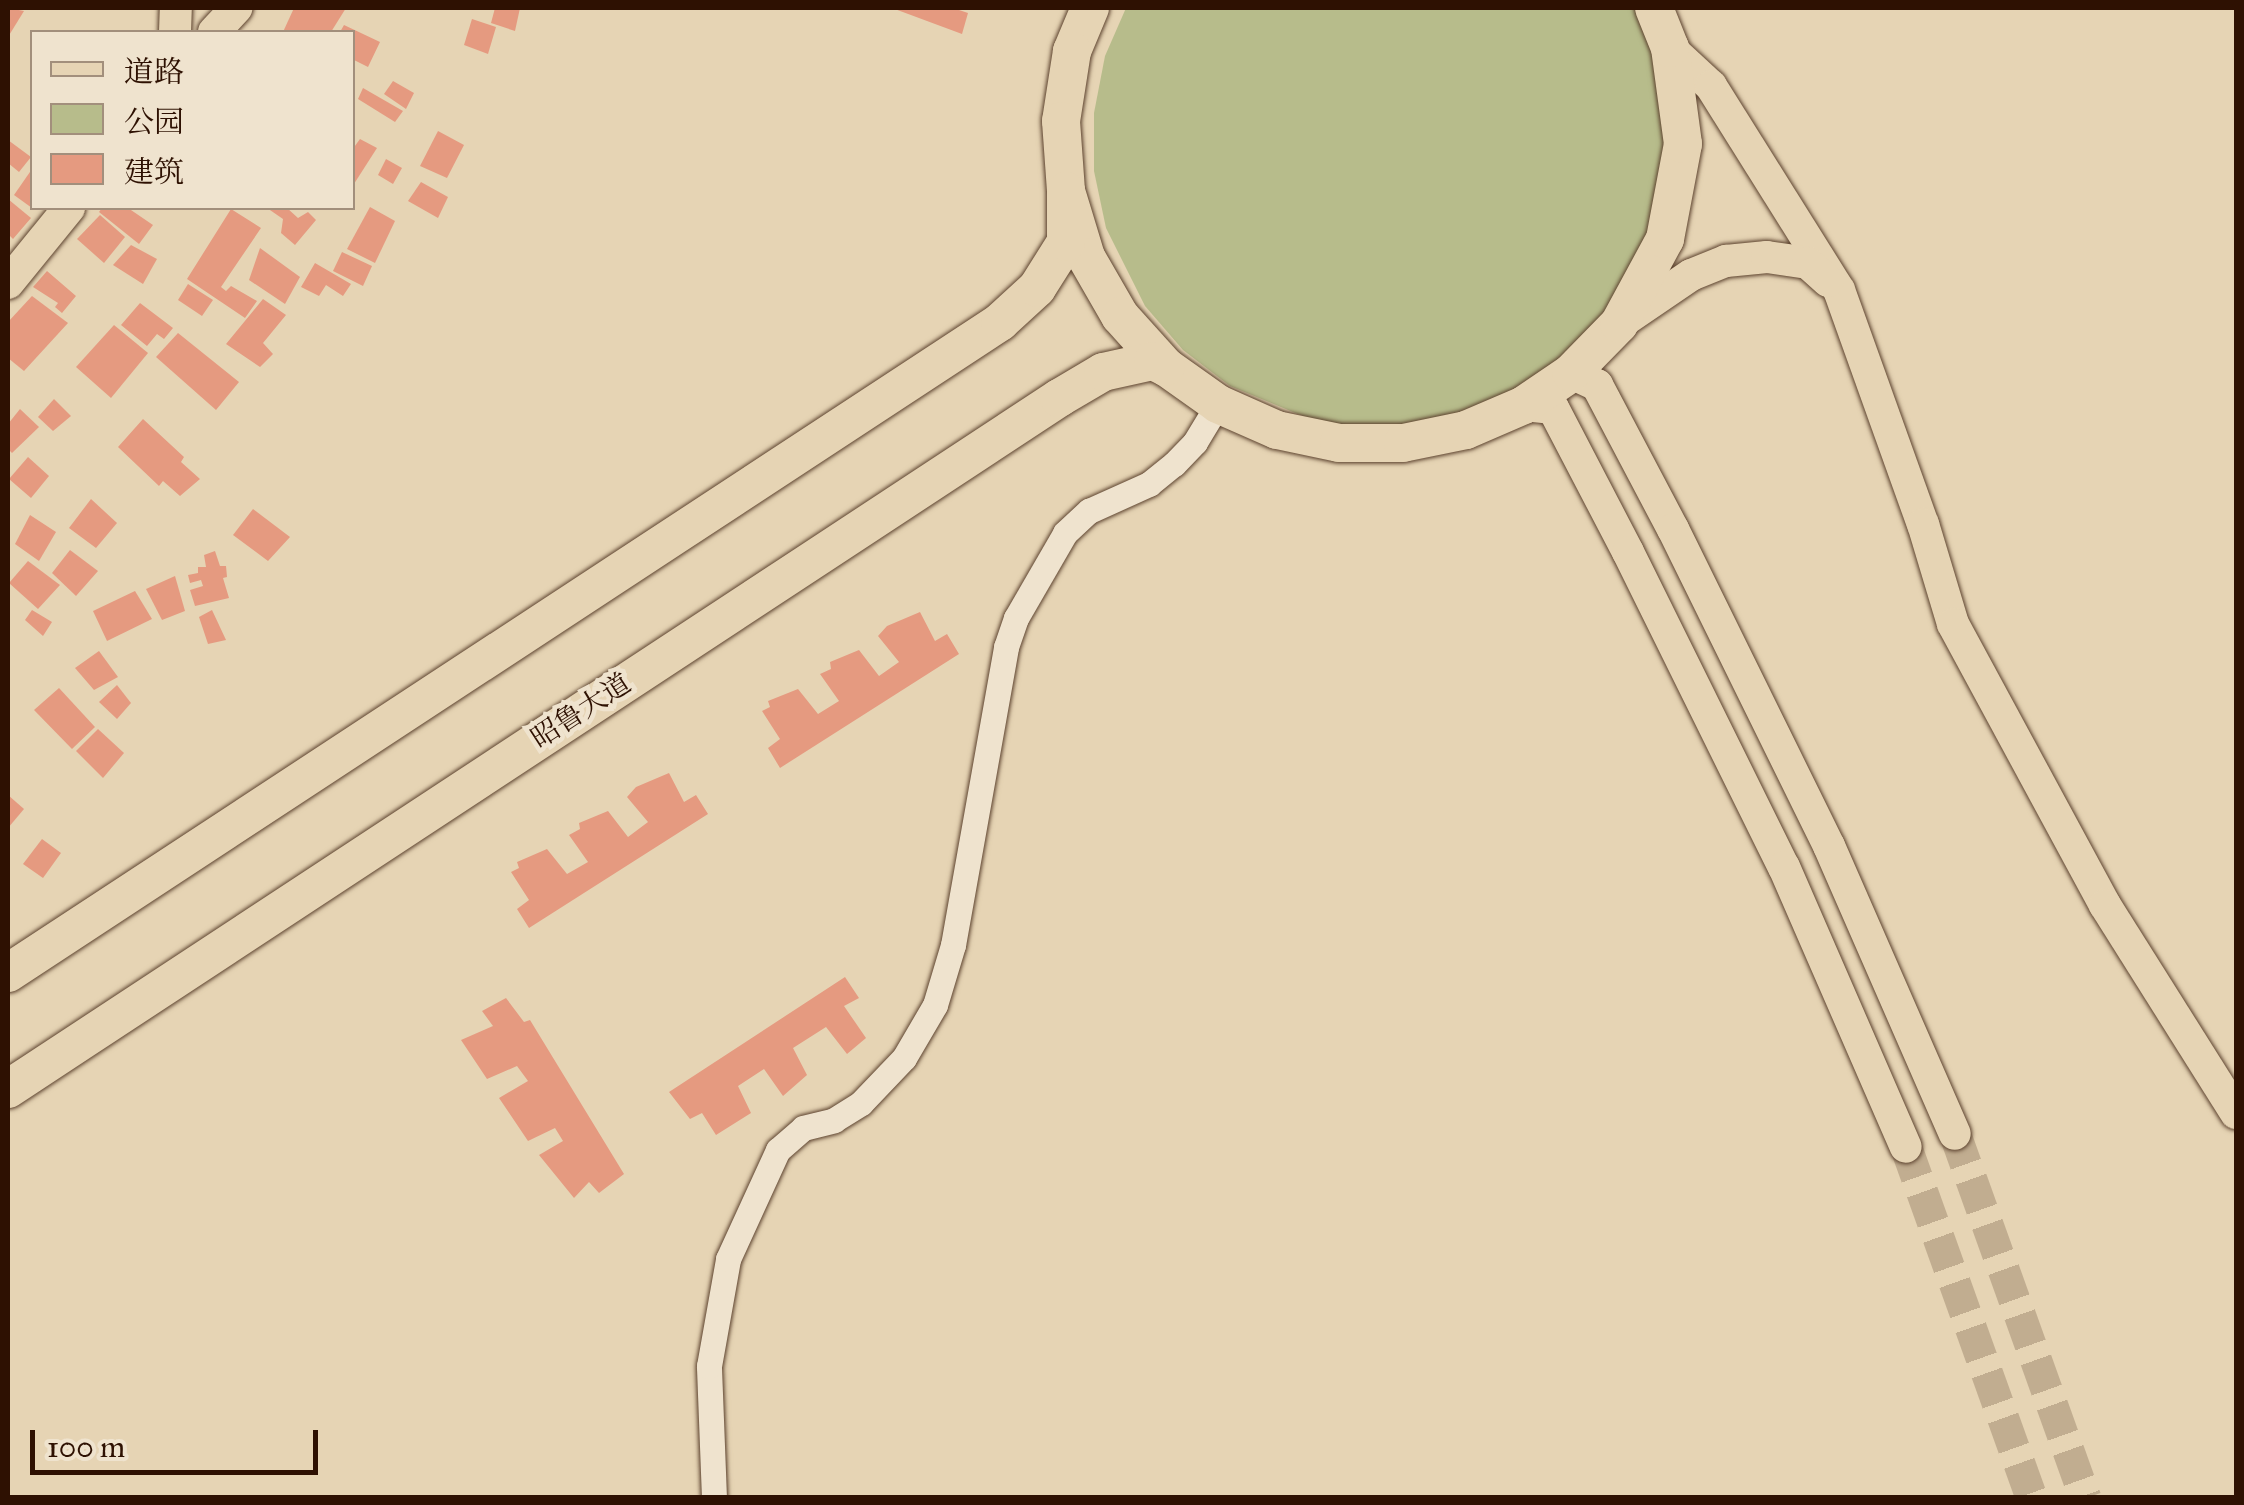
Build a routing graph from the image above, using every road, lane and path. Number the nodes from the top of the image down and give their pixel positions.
1 (236, 8) edge
2 (1090, 8) edge
3 (1654, 8) edge
4 (216, 30) edge
5 (1670, 48) junction
6 (1066, 191) junction
7 (68, 210) edge
8 (8, 283) edge
9 (1839, 290) junction
10 (1618, 324) junction
11 (1166, 367) junction
12 (1571, 373) junction
13 (1218, 404) junction
14 (1524, 405) junction
15 (8, 973) edge
16 (8, 1089) edge
17 (2236, 1113) edge
18 (1955, 1134) tunnel mouth
19 (1906, 1147) tunnel mouth
20 (714, 1498) edge

1 - 4 main road
2 - 6 highway
3 - 5 highway
5 - 9 main road
5 - 10 highway
6 - 11 highway
6 - 15 highway
7 - 8 main road
9 - 10 main road
9 - 17 main road
10 - 12 highway
11 - 13 highway
11 - 16 highway, 昭鲁大道
12 - 14 highway
12 - 18 main road
13 - 14 highway
13 - 20 street
14 - 19 main road

